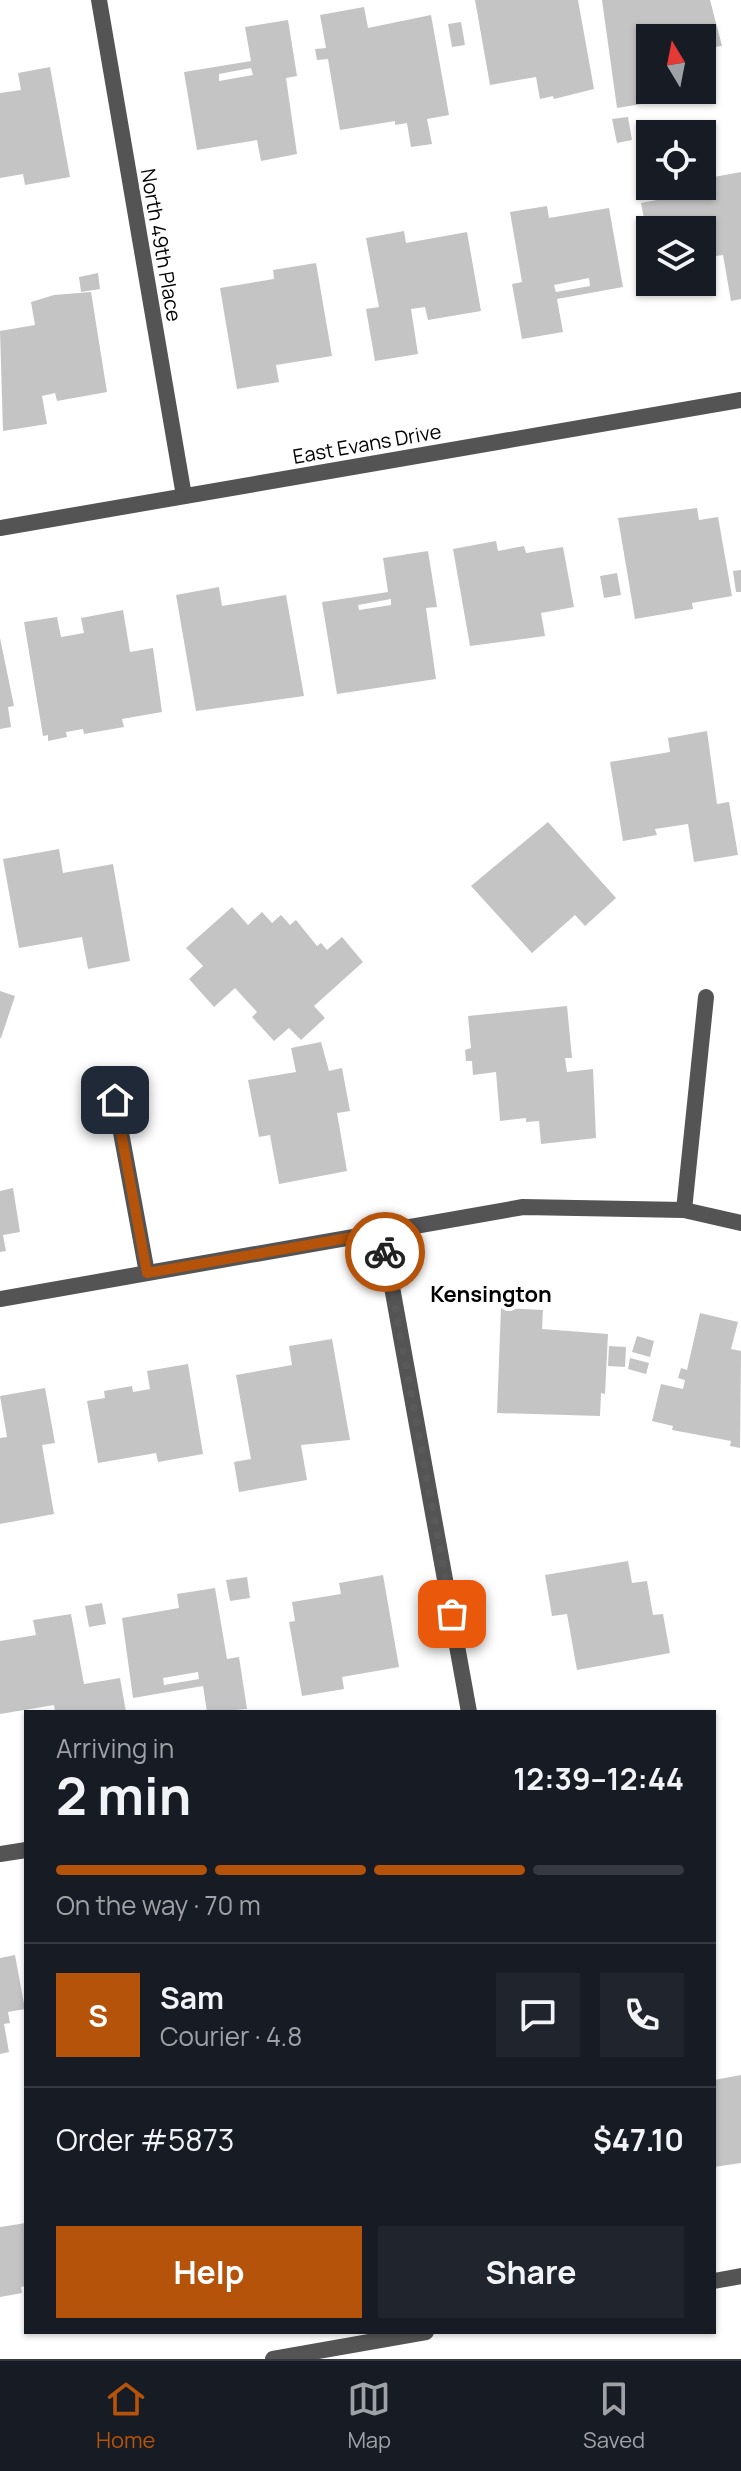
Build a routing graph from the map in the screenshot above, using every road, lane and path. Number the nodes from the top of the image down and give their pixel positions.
1 (99, 0) edge
2 (741, 400) edge
3 (184, 496) junction
4 (0, 528) edge
5 (706, 997) dead end
6 (115, 1100) dead end
7 (684, 1210) junction
8 (741, 1223) edge
9 (382, 1232) junction
10 (147, 1273) junction
11 (0, 1299) edge
12 (469, 1710) edge
13 (24, 1850) edge
14 (0, 1854) edge
15 (741, 2276) edge
16 (716, 2281) edge
17 (415, 2334) edge
18 (273, 2359) edge

1 - 3 street, North 49th Place
2 - 3 street, East Evans Drive
3 - 4 street, East Evans Drive
5 - 7 street
6 - 10 street
7 - 8 street
7 - 9 street
9 - 10 street
9 - 12 street
10 - 11 street
13 - 14 street
15 - 16 street
17 - 18 street

